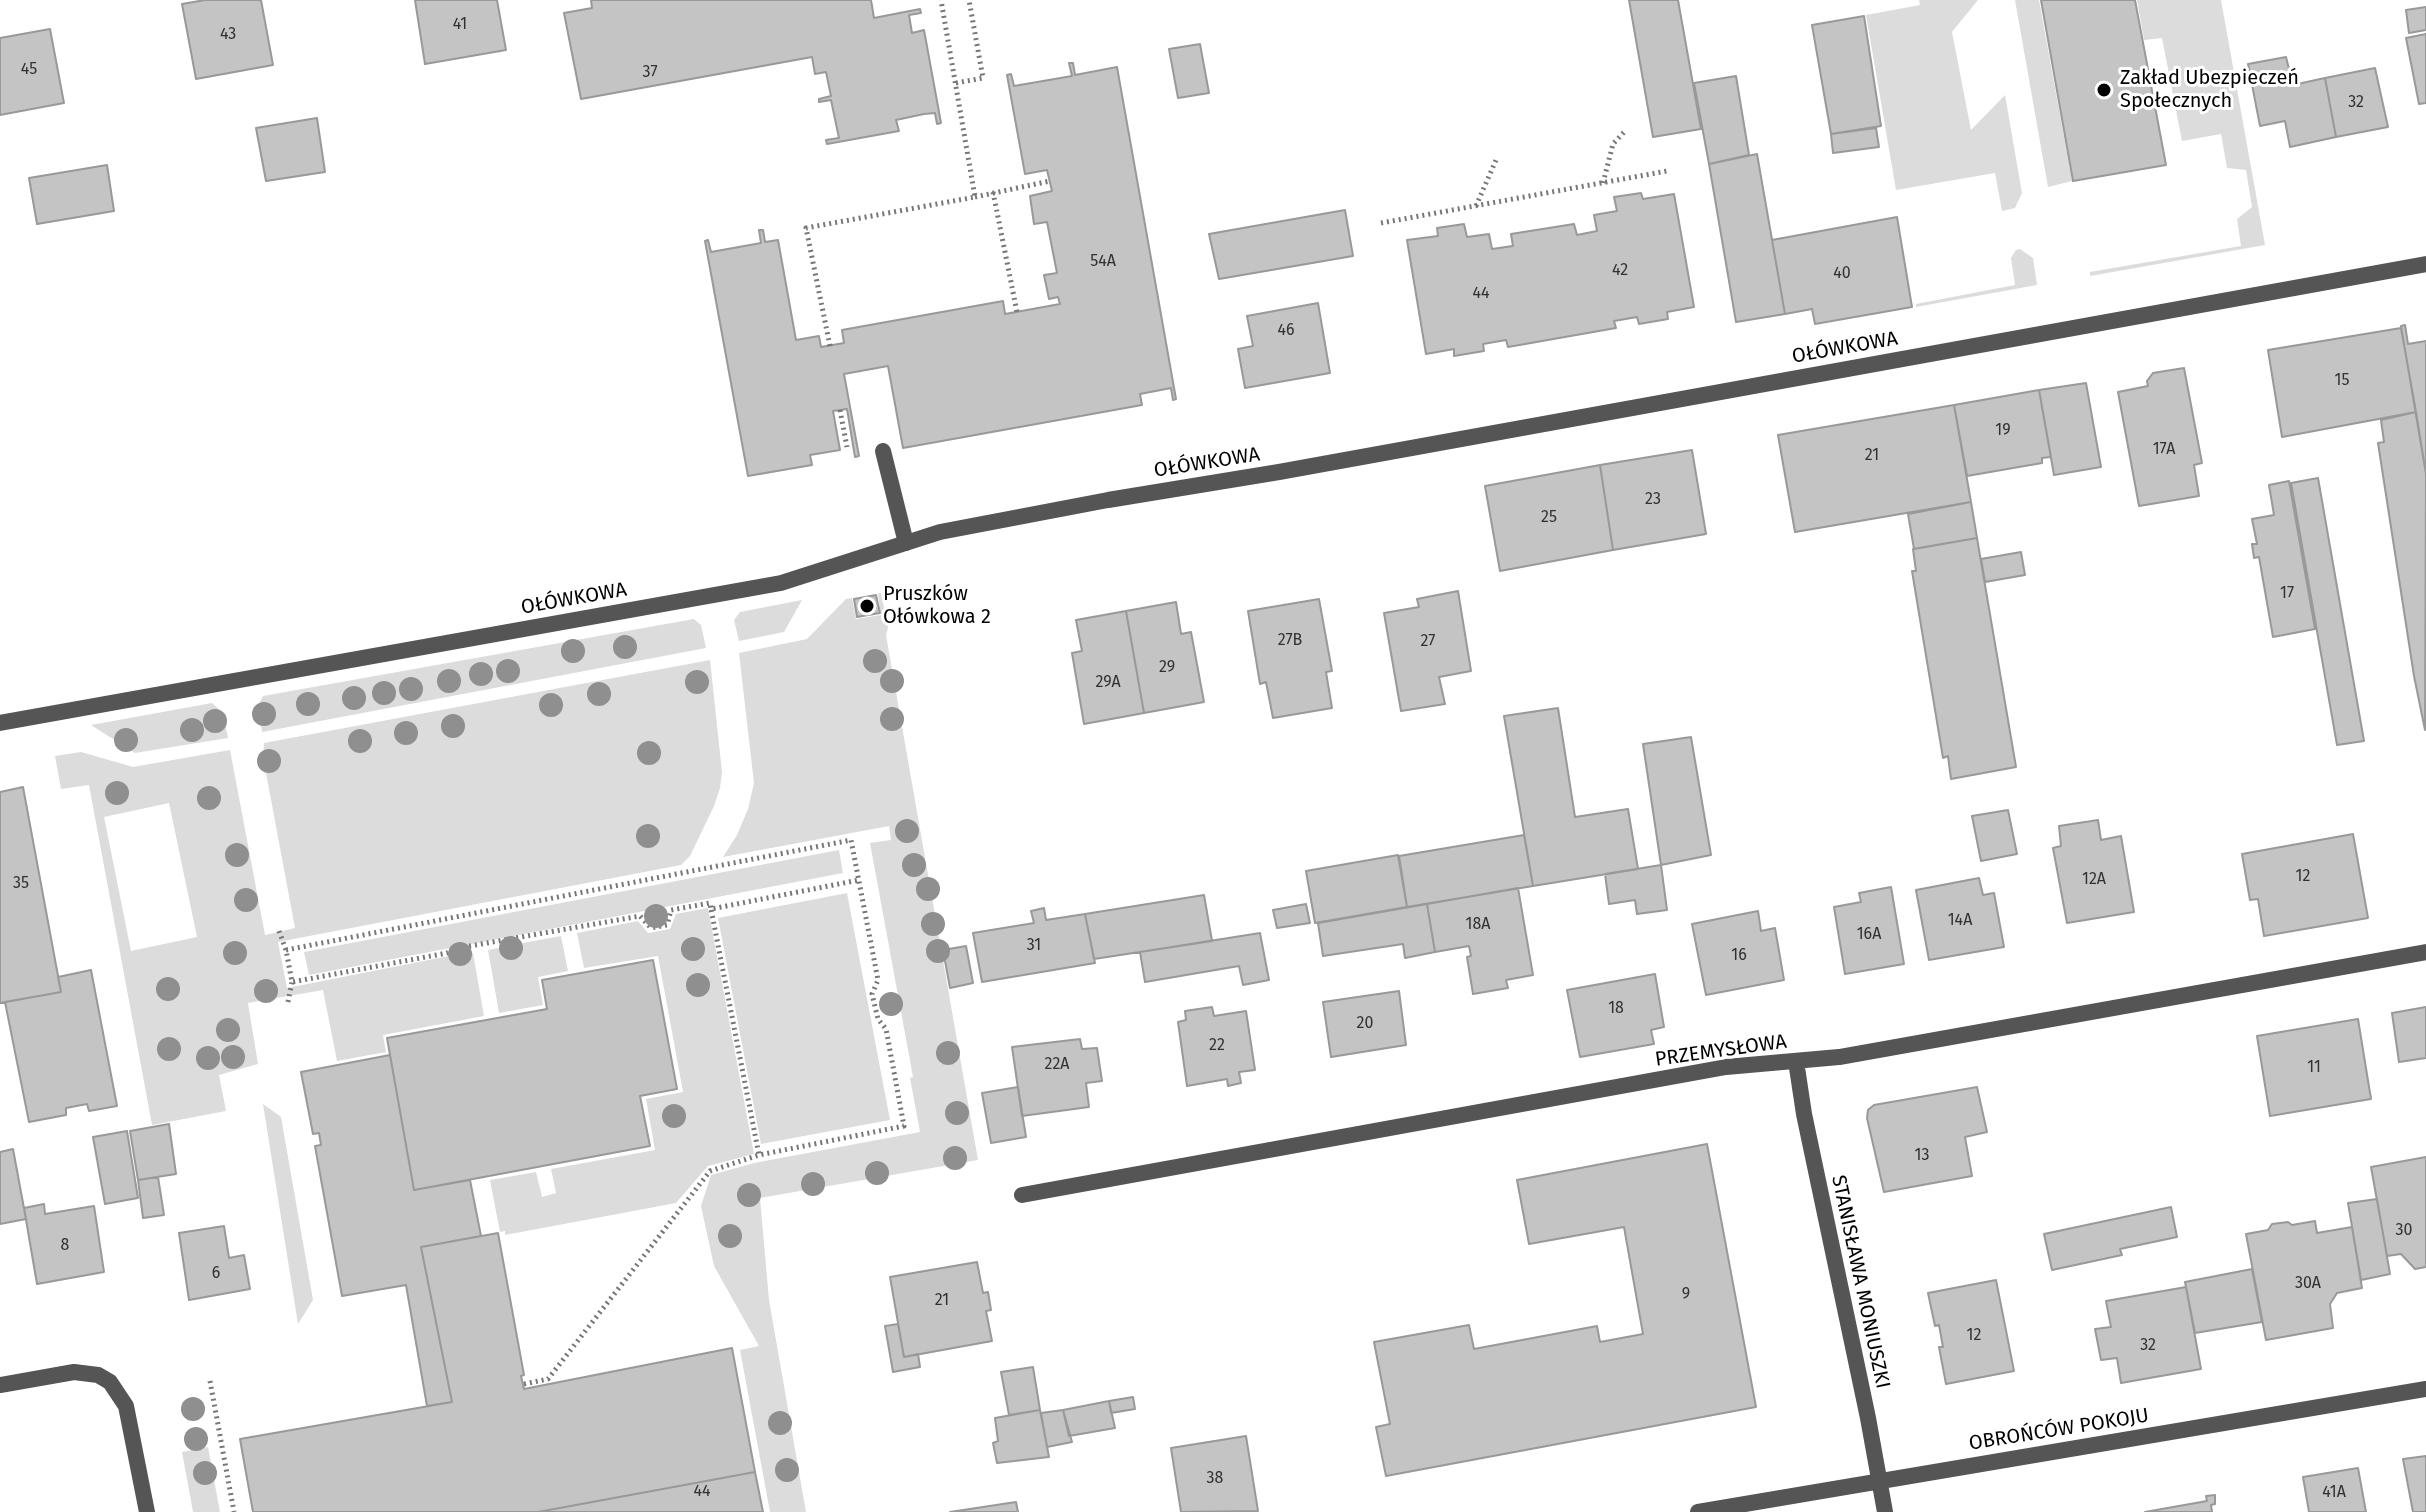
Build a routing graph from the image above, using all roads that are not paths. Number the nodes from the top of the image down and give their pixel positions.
1 (2426, 264) edge
2 (883, 451) dead end
3 (906, 543) junction
4 (0, 723) edge
5 (2426, 952) edge
6 (1796, 1061) junction
7 (1022, 1195) dead end
8 (0, 1385) edge
9 (2426, 1389) edge
10 (1879, 1480) junction
11 (147, 1512) edge
12 (1698, 1512) edge
13 (1885, 1512) edge

1 - 3 street, OŁÓWKOWA
2 - 3 street
3 - 4 street, OŁÓWKOWA
5 - 6 street, PRZEMYSŁOWA
6 - 7 street, PRZEMYSŁOWA
6 - 10 street, STANISŁAWA MONIUSZKI
8 - 11 street
9 - 10 street, OBROŃCÓW POKOJU
10 - 12 street, OBROŃCÓW POKOJU
10 - 13 street, STANISŁAWA MONIUSZKI

